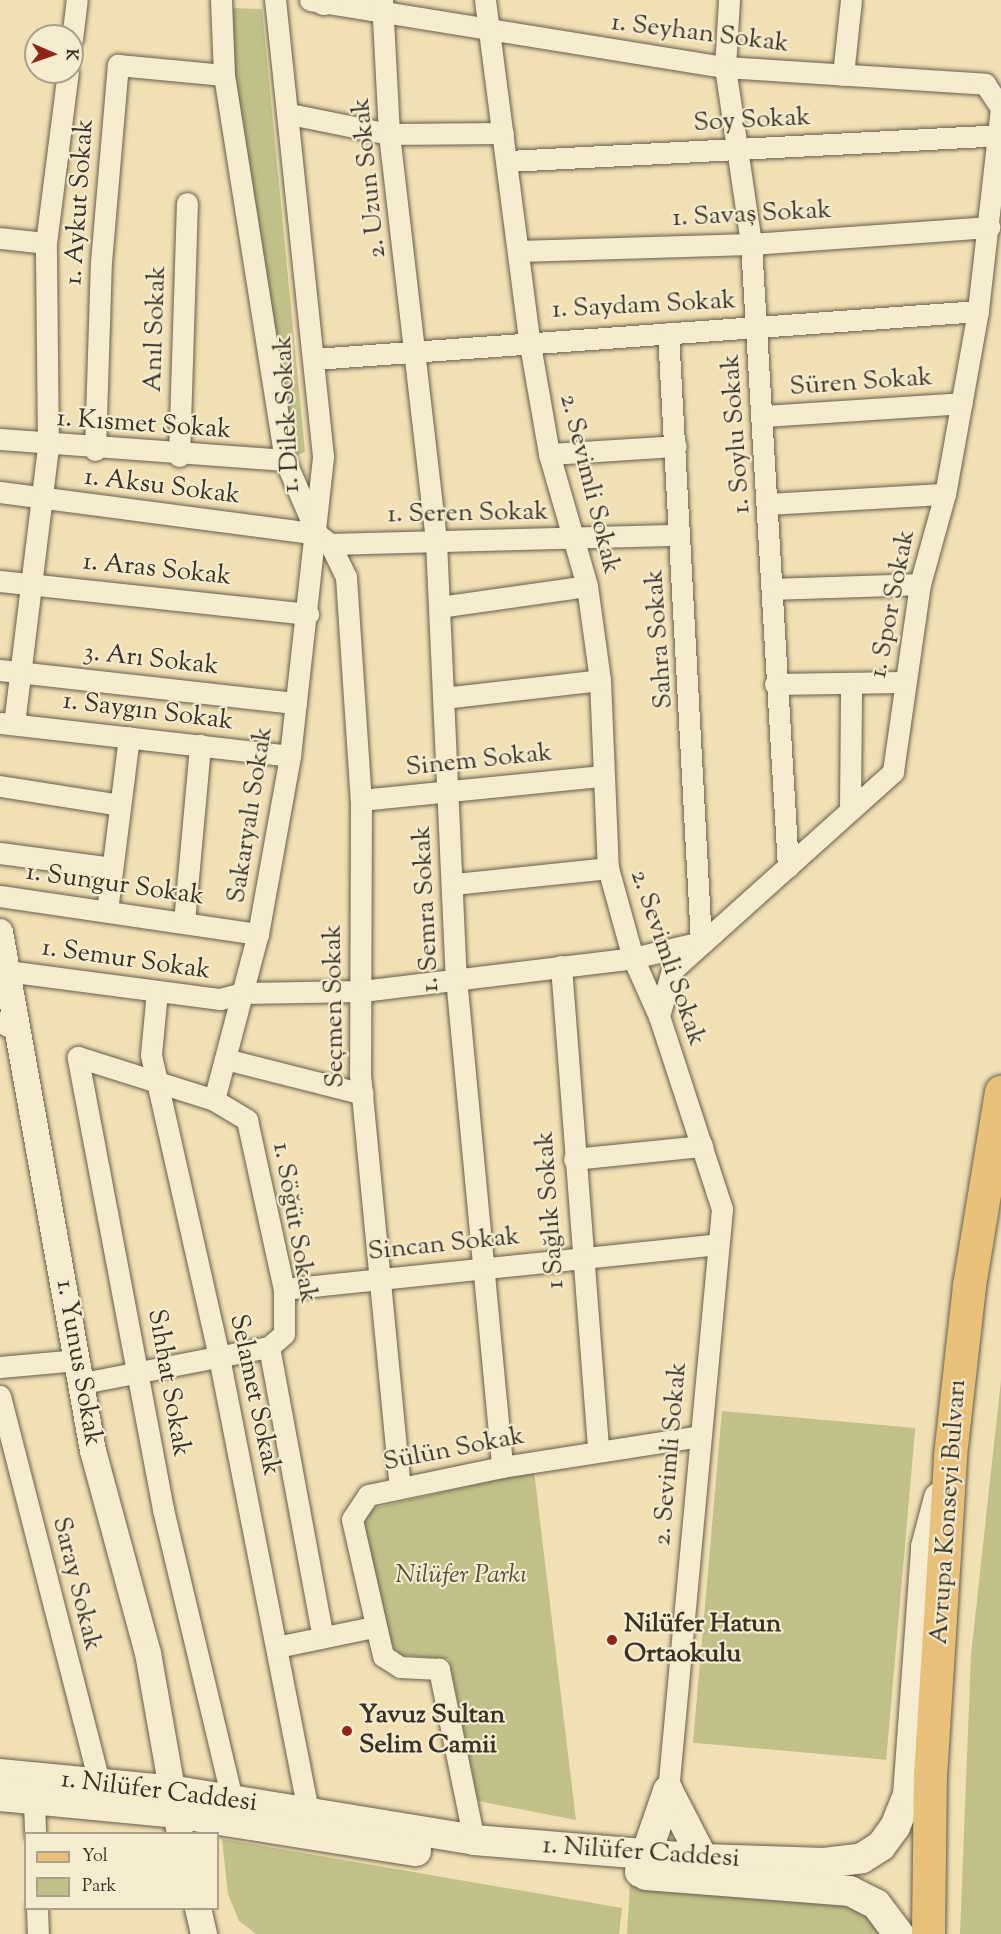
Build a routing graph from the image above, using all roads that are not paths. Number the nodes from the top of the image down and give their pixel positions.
1 (77, 0) edge
2 (220, 0) edge
3 (276, 0) edge
4 (485, 0) edge
5 (729, 0) edge
6 (851, 0) edge
7 (319, 1) edge
8 (382, 4) edge
9 (74, 24) edge
10 (488, 26) junction
11 (724, 68) junction
12 (224, 75) junction
13 (843, 75) junction
14 (66, 84) edge
15 (1001, 108) edge
16 (290, 114) junction
17 (503, 133) junction
18 (390, 134) junction
19 (999, 135) junction
20 (736, 149) junction
21 (508, 161) junction
22 (187, 203) dead end
23 (988, 227) junction
24 (0, 238) edge
25 (46, 243) junction
26 (751, 244) junction
27 (518, 251) junction
28 (978, 311) junction
29 (756, 326) junction
30 (668, 333) junction
31 (529, 339) junction
32 (418, 348) junction
33 (314, 358) junction
34 (962, 403) junction
35 (763, 416) junction
36 (0, 440) edge
37 (676, 446) junction
38 (48, 447) junction
39 (95, 450) junction
40 (549, 454) junction
41 (179, 456) junction
42 (285, 460) junction
43 (0, 492) edge
44 (945, 494) junction
45 (42, 498) junction
46 (769, 504) junction
47 (680, 535) junction
48 (574, 538) junction
49 (324, 539) junction
50 (436, 542) junction
51 (0, 580) edge
52 (31, 584) junction
53 (920, 584) junction
54 (587, 586) junction
55 (772, 589) junction
56 (440, 607) junction
57 (308, 614) junction
58 (10, 672) edge
59 (600, 680) junction
60 (903, 682) junction
61 (851, 683) junction
62 (775, 684) junction
63 (443, 698) junction
64 (296, 703) junction
65 (7, 723) edge
66 (129, 737) junction
67 (200, 745) junction
68 (290, 756) junction
69 (602, 776) junction
70 (0, 786) edge
71 (449, 791) junction
72 (361, 800) junction
73 (120, 805) junction
74 (850, 810) junction
75 (0, 853) edge
76 (788, 867) junction
77 (112, 868) junction
78 (608, 868) junction
79 (454, 884) junction
80 (0, 896) edge
81 (107, 911) junction
82 (184, 922) junction
83 (0, 932) edge
84 (258, 934) junction
85 (701, 942) junction
86 (633, 958) junction
87 (561, 966) junction
88 (7, 971) junction
89 (456, 978) junction
90 (157, 991) junction
91 (362, 991) junction
92 (243, 993) junction
93 (659, 1016) junction
94 (8, 1026) edge
95 (225, 1059) junction
96 (159, 1079) junction
97 (1001, 1092) edge
98 (363, 1094) junction
99 (214, 1100) junction
100 (702, 1146) junction
101 (574, 1159) junction
102 (1001, 1163) edge
103 (718, 1244) junction
104 (582, 1258) junction
105 (483, 1268) junction
106 (381, 1279) junction
107 (969, 1285) junction
108 (284, 1289) junction
109 (269, 1347) junction
110 (219, 1357) junction
111 (0, 1367) edge
112 (80, 1371) junction
113 (140, 1372) junction
114 (0, 1396) edge
115 (700, 1436) junction
116 (598, 1450) junction
117 (950, 1455) junction
118 (502, 1467) junction
119 (400, 1487) junction
120 (374, 1627) junction
121 (323, 1637) junction
122 (277, 1647) junction
123 (0, 1774) edge
124 (100, 1785) junction
125 (668, 1791) junction
126 (0, 1796) edge
127 (232, 1799) junction
128 (34, 1801) junction
129 (308, 1810) junction
130 (177, 1812) edge
131 (35, 1832) edge
132 (474, 1840) junction
133 (641, 1865) junction
134 (702, 1870) junction
135 (37, 1910) edge
136 (191, 1910) edge
137 (198, 1910) edge
138 (38, 1934) edge
139 (190, 1934) edge
140 (204, 1934) edge
141 (899, 1934) edge
142 (928, 1934) edge

1 - 9 street
2 - 12 street, 1. Dilek Sokak
3 - 16 street, 1. Dilek Sokak
4 - 10 street, 2. Sevimli Sokak
5 - 11 street, 1. Soylu Sokak
6 - 13 street
7 - 8 street, 1. Seyhan Sokak
8 - 10 street, 1. Seyhan Sokak
8 - 18 street, 2. Uzun Sokak
10 - 11 street, 1. Seyhan Sokak
10 - 17 street, 2. Sevimli Sokak
11 - 13 street, 1. Seyhan Sokak
11 - 20 street, 1. Soylu Sokak
12 - 39 street, 1. Aykut Sokak
12 - 42 street, 1. Dilek Sokak
13 - 15 street, 1. Seyhan Sokak
14 - 25 street
15 - 19 street, 1. Spor Sokak
16 - 18 street
16 - 33 street, 1. Dilek Sokak
17 - 18 street
17 - 21 street, 2. Sevimli Sokak
18 - 32 street, 2. Uzun Sokak
19 - 20 street, Soy Sokak
19 - 23 street, 1. Spor Sokak
20 - 21 street, Soy Sokak
20 - 26 street, 1. Soylu Sokak
21 - 27 street, 2. Sevimli Sokak
22 - 41 street, Anıl Sokak
23 - 26 street, 1. Savaş Sokak
23 - 28 street, 1. Spor Sokak
24 - 25 street
25 - 38 street
26 - 27 street, 1. Savaş Sokak
26 - 29 street, 1. Soylu Sokak
27 - 31 street, 2. Sevimli Sokak
28 - 29 street, 1. Saydam Sokak
28 - 34 street, 1. Spor Sokak
29 - 30 street, 1. Saydam Sokak
29 - 35 street, 1. Soylu Sokak
30 - 31 street, 1. Saydam Sokak
30 - 37 street, Sahra Sokak
31 - 32 street, 1. Saydam Sokak
31 - 40 street, 2. Sevimli Sokak
32 - 33 street, 1. Saydam Sokak
32 - 50 street, 1. Semra Sokak
33 - 49 street, 1. Dilek Sokak
34 - 35 street, Süren Sokak
34 - 44 street, 1. Spor Sokak
35 - 46 street, 1. Soylu Sokak
36 - 38 street, 1. Kısmet Sokak
37 - 40 street
37 - 47 street, Sahra Sokak
38 - 39 street, 1. Kısmet Sokak
38 - 45 street
39 - 41 street, 1. Kısmet Sokak
40 - 48 street, 2. Sevimli Sokak
41 - 42 street, 1. Kısmet Sokak
42 - 49 street, 1. Dilek Sokak
43 - 45 street, 1. Aksu Sokak
44 - 46 street
44 - 53 street, 1. Spor Sokak
45 - 49 street, 1. Aksu Sokak
45 - 52 street
46 - 55 street, 1. Soylu Sokak
47 - 48 street, 1. Seren Sokak
47 - 85 street, Sahra Sokak
48 - 50 street, 1. Seren Sokak
48 - 54 street, 2. Sevimli Sokak
49 - 50 street, 1. Seren Sokak
49 - 57 street, Sakaryalı Sokak
49 - 72 street, Seçmen Sokak
50 - 56 street, 1. Semra Sokak
51 - 52 street, 1. Aras Sokak
52 - 57 street, 1. Aras Sokak
52 - 58 street
53 - 55 street
53 - 60 street, 1. Spor Sokak
54 - 56 street
54 - 59 street, 2. Sevimli Sokak
55 - 62 street, 1. Soylu Sokak
56 - 63 street, 1. Semra Sokak
57 - 64 street, Sakaryalı Sokak
58 - 64 street, 3. Arı Sokak
58 - 65 street
59 - 63 street
59 - 69 street, 2. Sevimli Sokak
60 - 61 street
60 - 74 street, 1. Spor Sokak
61 - 62 street
61 - 74 street
62 - 76 street, 1. Soylu Sokak
63 - 71 street, 1. Semra Sokak
64 - 68 street, Sakaryalı Sokak
65 - 66 street, 1. Saygın Sokak
66 - 67 street, 1. Saygın Sokak
66 - 73 street
67 - 68 street, 1. Saygın Sokak
67 - 82 street
68 - 84 street, Sakaryalı Sokak
69 - 71 street, Sinem Sokak
69 - 78 street, 2. Sevimli Sokak
70 - 73 street
71 - 72 street, Sinem Sokak
71 - 79 street, 1. Semra Sokak
72 - 91 street, Seçmen Sokak
73 - 77 street
74 - 76 street, 1. Spor Sokak
75 - 77 street
76 - 85 street, 1. Spor Sokak
77 - 81 street
78 - 79 street
78 - 86 street, 2. Sevimli Sokak
79 - 89 street, 1. Semra Sokak
80 - 81 street, 1. Sungur Sokak
81 - 82 street, 1. Sungur Sokak
82 - 84 street, 1. Sungur Sokak
83 - 88 street, 1. Yunus Sokak
84 - 92 street, Sakaryalı Sokak
85 - 86 street, 1. Semur Sokak
85 - 93 street, 1. Spor Sokak
86 - 87 street, 1. Semur Sokak
86 - 93 street, 2. Sevimli Sokak
87 - 89 street, 1. Semur Sokak
87 - 101 street, 1 Sağlık Sokak
88 - 90 street, 1. Semur Sokak
88 - 94 street, 1. Yunus Sokak
89 - 91 street, 1. Semur Sokak
89 - 105 street, 1. Semra Sokak
90 - 92 street, 1. Semur Sokak
90 - 96 street, Selamet Sokak
91 - 92 street, 1. Semur Sokak
91 - 98 street, Seçmen Sokak
92 - 95 street, Sakaryalı Sokak
93 - 100 street, 2. Sevimli Sokak
94 - 112 street, 1. Yunus Sokak
95 - 98 street
95 - 99 street, Sakaryalı Sokak
96 - 99 street, 1. Söğüt Sokak
96 - 110 street, Selamet Sokak
96 - 113 street, Sıhhat Sokak
97 - 107 main road, Avrupa Konseyi Bulvarı
98 - 106 street, Seçmen Sokak
99 - 108 street, 1. Söğüt Sokak
100 - 101 street
100 - 103 street, 2. Sevimli Sokak
101 - 104 street, 1 Sağlık Sokak
102 - 107 main road
103 - 104 street, Sincan Sokak
103 - 115 street, 2. Sevimli Sokak
104 - 105 street, Sincan Sokak
104 - 116 street, 1 Sağlık Sokak
105 - 106 street, Sincan Sokak
105 - 118 street, 1. Semra Sokak
106 - 108 street, Sincan Sokak
106 - 119 street, Seçmen Sokak
107 - 117 main road, Avrupa Konseyi Bulvarı
108 - 109 street, 1. Söğüt Sokak
109 - 110 street
109 - 121 street
110 - 113 street
110 - 122 street, Selamet Sokak
111 - 112 street
112 - 113 street
112 - 130 street, 1. Yunus Sokak
113 - 127 street, Sıhhat Sokak
114 - 124 street, Saray Sokak
115 - 116 street, Sülün Sokak
115 - 125 street, 2. Sevimli Sokak
116 - 118 street, Sülün Sokak
117 - 134 main road, 1. Nilüfer Caddesi
117 - 142 main road, Avrupa Konseyi Bulvarı
118 - 119 street, Sülün Sokak
119 - 120 street, Sülün Sokak
120 - 121 street
120 - 132 street, Sülün Sokak
121 - 122 street
122 - 129 street, Selamet Sokak
123 - 124 main road, 1. Nilüfer Caddesi
124 - 130 main road, 1. Nilüfer Caddesi
125 - 133 main road
125 - 134 main road
126 - 128 main road, 1. Nilüfer Caddesi
127 - 129 main road, 1. Nilüfer Caddesi
127 - 130 main road, 1. Nilüfer Caddesi
128 - 130 main road, 1. Nilüfer Caddesi
128 - 131 street
129 - 132 main road, 1. Nilüfer Caddesi
130 - 133 main road, 1. Nilüfer Caddesi
132 - 133 main road, 1. Nilüfer Caddesi
133 - 134 main road, 1. Nilüfer Caddesi
134 - 141 main road, 1. Nilüfer Caddesi
135 - 138 street
136 - 139 street
137 - 140 street

